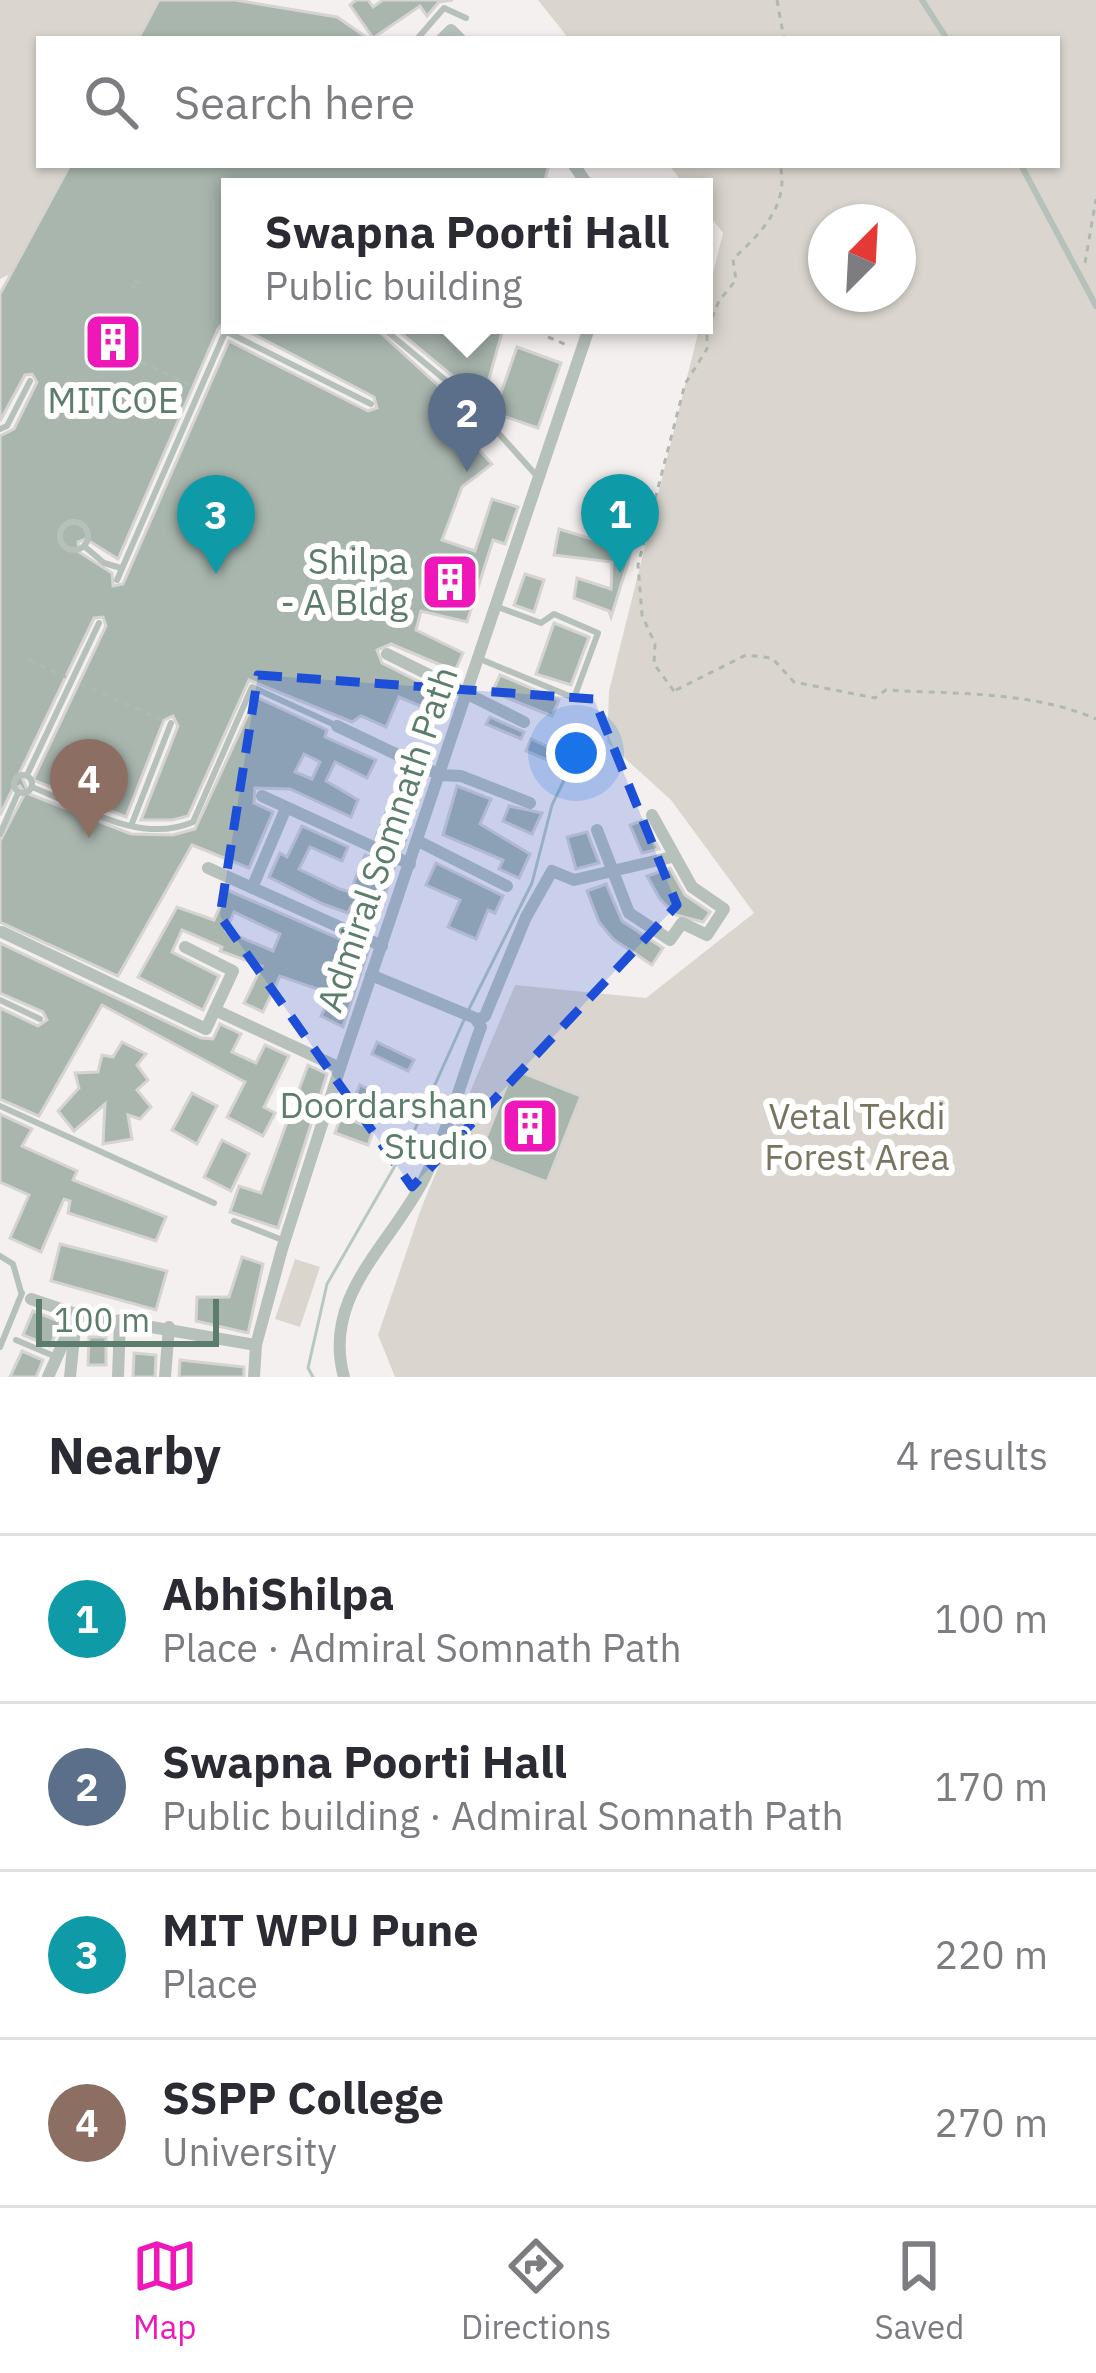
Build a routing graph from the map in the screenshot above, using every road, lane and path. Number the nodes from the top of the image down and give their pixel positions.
1 (777, 0) edge
2 (922, 0) edge
3 (466, 18) dead end
4 (420, 36) edge
5 (783, 36) edge
6 (944, 36) edge
7 (780, 168) edge
8 (1023, 168) edge
9 (1096, 200) edge
10 (1082, 281) junction
11 (1096, 306) edge
12 (713, 315) edge
13 (224, 334) edge
14 (231, 334) edge
15 (390, 334) edge
16 (587, 334) edge
17 (707, 334) edge
18 (548, 337) dead end
19 (582, 351) junction
20 (130, 357) dead end
21 (30, 381) dead end
22 (200, 389) junction
23 (371, 404) dead end
24 (0, 429) edge
25 (541, 481) junction
26 (83, 546) junction
27 (123, 568) junction
28 (117, 580) dead end
29 (498, 607) junction
30 (99, 623) dead end
31 (387, 654) dead end
32 (481, 658) junction
33 (29, 660) dead end
34 (70, 679) junction
35 (469, 692) junction
36 (1096, 718) edge
37 (524, 722) dead end
38 (171, 724) joint
39 (337, 726) joint
40 (0, 774) edge
41 (27, 775) junction
42 (440, 775) junction
43 (14, 781) junction
44 (32, 787) junction
45 (19, 792) junction
46 (262, 796) dead end
47 (530, 802) dead end
48 (286, 808) junction
49 (652, 815) dead end
50 (131, 826) junction
51 (597, 830) dead end
52 (0, 831) edge
53 (418, 841) junction
54 (672, 857) junction
55 (410, 864) junction
56 (208, 868) dead end
57 (613, 873) junction
58 (507, 886) dead end
59 (252, 888) junction
60 (2, 932) edge
61 (382, 946) junction
62 (185, 947) dead end
63 (371, 975) junction
64 (0, 1000) edge
65 (215, 1010) junction
66 (40, 1019) dead end
67 (477, 1019) junction
68 (340, 1068) junction
69 (0, 1106) edge
70 (214, 1203) dead end
71 (234, 1221) dead end
72 (285, 1241) junction
73 (0, 1256) edge
74 (26, 1296) junction
75 (76, 1314) junction
76 (120, 1320) junction
77 (169, 1327) junction
78 (16, 1340) dead end
79 (256, 1346) junction
80 (0, 1347) edge
81 (57, 1358) junction
82 (48, 1377) edge
83 (70, 1377) edge
84 (118, 1377) edge
85 (165, 1377) edge
86 (254, 1377) edge
87 (344, 1377) edge

1 - 5 path
2 - 6 lane
3 - 4 lane
7 - 12 path
8 - 10 lane
9 - 10 path
10 - 11 lane
13 - 22 lane
14 - 23 lane
15 - 25 lane
16 - 19 street, Admiral Somnath Path
17 - 36 path
18 - 19 path
19 - 25 street, Admiral Somnath Path
20 - 22 path
21 - 24 lane
22 - 27 lane
25 - 29 street, Admiral Somnath Path
26 - 26 lane
26 - 27 lane
27 - 28 lane
29 - 32 street, Admiral Somnath Path
29 - 32 lane
30 - 34 lane
31 - 35 street
32 - 35 street, Admiral Somnath Path
33 - 34 path
34 - 38 path
34 - 41 lane
35 - 37 street
35 - 42 street, Admiral Somnath Path
38 - 50 lane
39 - 42 street
39 - 50 lane
40 - 43 lane
41 - 43 lane
41 - 44 lane
42 - 47 street
42 - 53 street, Admiral Somnath Path
43 - 45 lane
44 - 45 lane
44 - 50 lane
45 - 52 lane
46 - 48 street
48 - 55 street
48 - 59 street
49 - 54 street
51 - 57 street
53 - 55 street, Admiral Somnath Path
53 - 58 street
54 - 57 street
54 - 57 street
55 - 61 street, Admiral Somnath Path
56 - 59 street
57 - 67 street
59 - 61 street
60 - 65 street
61 - 63 street, Admiral Somnath Path
62 - 65 street
63 - 67 street
63 - 68 street, Admiral Somnath Path
64 - 66 lane
65 - 68 street
67 - 87 street
68 - 72 street, Admiral Somnath Path
69 - 70 lane
71 - 72 lane
72 - 79 street, Admiral Somnath Path
73 - 74 lane
74 - 75 street
74 - 80 lane
75 - 76 street
75 - 81 street
75 - 83 street
76 - 77 street
76 - 84 street
77 - 79 street
77 - 85 street
78 - 81 lane
79 - 86 street, Admiral Somnath Path
81 - 82 street

